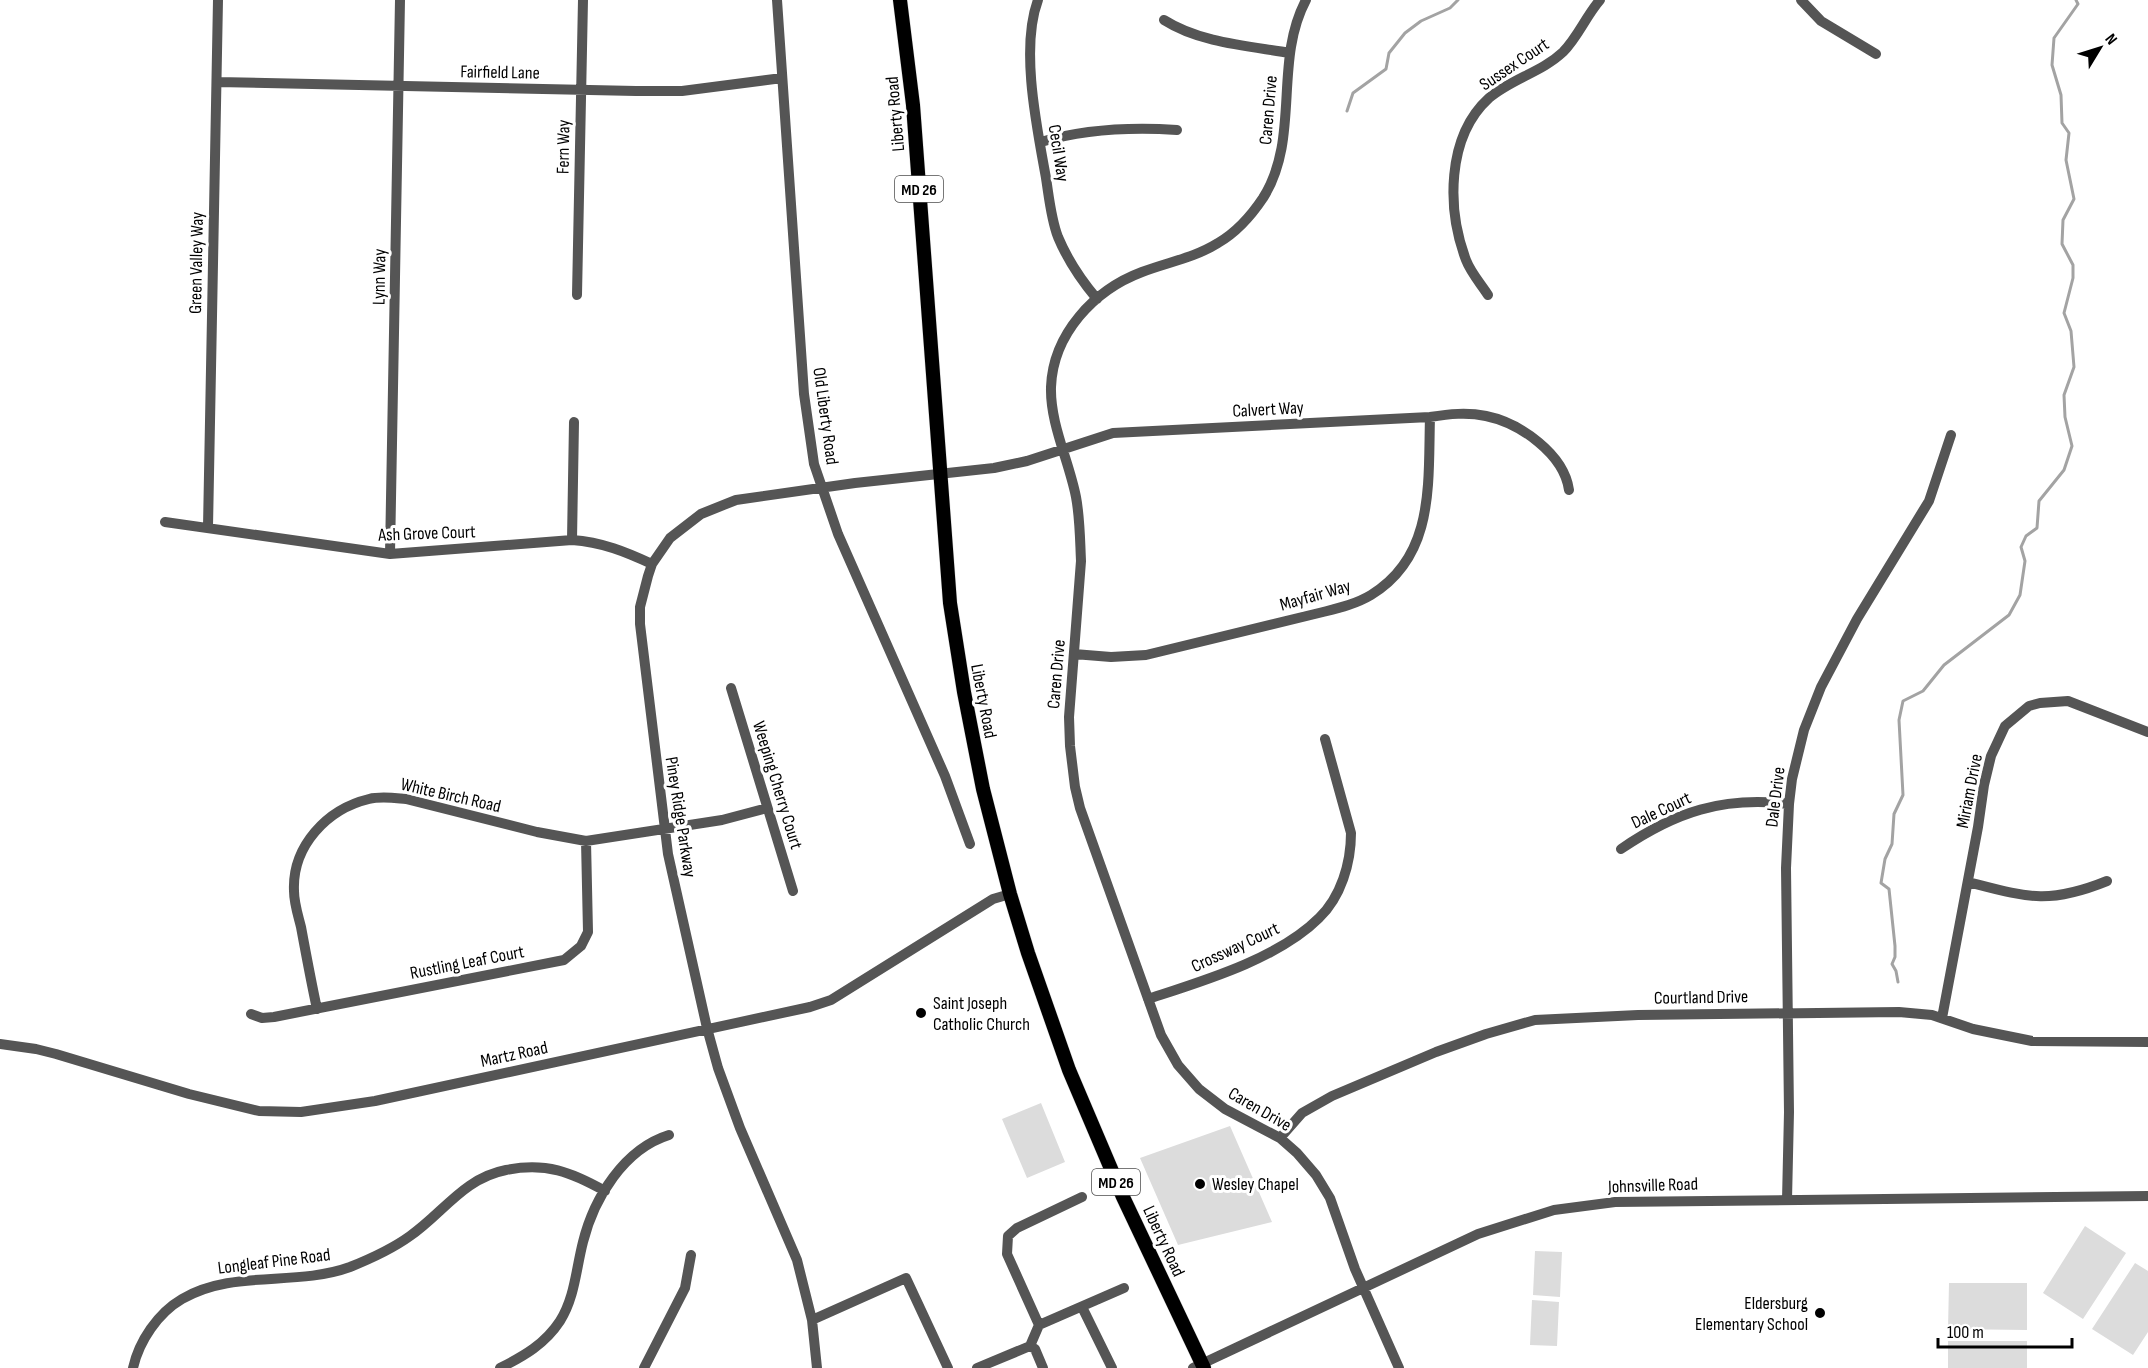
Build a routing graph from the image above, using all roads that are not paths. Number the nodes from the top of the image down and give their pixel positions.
1 (218, 0) edge
2 (400, 0) edge
3 (583, 0) edge
4 (777, 0) edge
5 (900, 0) edge
6 (1038, 0) edge
7 (1306, 0) edge
8 (1600, 0) edge
9 (1801, 0) edge
10 (1164, 20) dead end
11 (1290, 53) junction
12 (1876, 54) dead end
13 (782, 78) junction
14 (217, 82) junction
15 (399, 87) junction
16 (581, 90) junction
17 (1177, 130) dead end
18 (1041, 142) junction
19 (578, 295) dead end
20 (1488, 295) dead end
21 (1097, 299) junction
22 (1430, 417) junction
23 (574, 422) dead end
24 (1951, 435) dead end
25 (1064, 448) junction
26 (939, 476) junction
27 (822, 487) junction
28 (1569, 490) dead end
29 (165, 522) dead end
30 (208, 527) junction
31 (572, 540) junction
32 (390, 554) junction
33 (652, 564) junction
34 (1074, 654) junction
35 (731, 688) dead end
36 (2148, 732) edge
37 (1325, 738) dead end
38 (1789, 804) junction
39 (767, 808) junction
40 (664, 829) junction
41 (586, 841) junction
42 (970, 844) dead end
43 (1621, 849) dead end
44 (2106, 881) dead end
45 (1968, 882) junction
46 (793, 891) dead end
47 (1010, 894) junction
48 (1148, 999) junction
49 (317, 1008) junction
50 (1786, 1013) junction
51 (251, 1014) dead end
52 (1942, 1018) junction
53 (707, 1028) junction
54 (2148, 1042) edge
55 (0, 1044) edge
56 (669, 1135) dead end
57 (1280, 1138) junction
58 (605, 1191) junction
59 (2148, 1196) edge
60 (1082, 1197) dead end
61 (1787, 1200) junction
62 (692, 1255) dead end
63 (1363, 1287) junction
64 (1124, 1288) dead end
65 (1082, 1307) junction
66 (812, 1320) junction
67 (1039, 1325) junction
68 (1030, 1346) junction
69 (1200, 1367) edge
70 (133, 1368) edge
71 (500, 1368) edge
72 (644, 1368) edge
73 (817, 1368) edge
74 (946, 1368) edge
75 (977, 1368) edge
76 (1043, 1368) edge
77 (1112, 1368) edge
78 (1399, 1368) edge

1 - 14 street, Green Valley Way
2 - 15 street, Lynn Way
3 - 16 street, Fern Way
4 - 13 street, Old Liberty Road
5 - 26 main road, Liberty Road / MD 26
6 - 18 street, Cecil Way
7 - 11 street, Caren Drive
8 - 20 street, Sussex Court
9 - 12 street
10 - 11 street
11 - 21 street, Caren Drive
13 - 16 street, Fairfield Lane
13 - 27 street, Old Liberty Road
14 - 15 street, Fairfield Lane
14 - 30 street, Green Valley Way
15 - 16 street, Fairfield Lane
15 - 32 street, Lynn Way
16 - 19 street, Fern Way
17 - 18 street
18 - 21 street, Cecil Way
21 - 25 street, Caren Drive
22 - 25 street, Calvert Way
22 - 28 street, Calvert Way
22 - 34 street, Mayfair Way
23 - 31 street
24 - 38 street, Dale Drive
25 - 26 street, Calvert Way
25 - 34 street, Caren Drive
26 - 27 street, Piney Ridge Parkway
26 - 47 main road, Liberty Road / MD 26
27 - 33 street, Piney Ridge Parkway
27 - 42 street, Old Liberty Road
29 - 30 street, Ash Grove Court
30 - 32 street, Ash Grove Court
31 - 32 street, Ash Grove Court
31 - 33 street, Ash Grove Court
33 - 40 street, Piney Ridge Parkway
34 - 48 street, Caren Drive
35 - 39 street, Weeping Cherry Court
36 - 45 street, Miriam Drive
37 - 48 street, Crossway Court
38 - 43 street, Dale Court
38 - 50 street, Dale Drive
39 - 40 street, White Birch Road
39 - 46 street, Weeping Cherry Court
40 - 41 street, White Birch Road
40 - 53 street, Piney Ridge Parkway
41 - 49 street, Rustling Leaf Court
41 - 49 street, White Birch Road
44 - 45 street
45 - 52 street, Miriam Drive
47 - 53 street, Martz Road
47 - 69 main road, Liberty Road / MD 26
48 - 57 street, Caren Drive
49 - 51 street, Rustling Leaf Court
50 - 52 street, Courtland Drive
50 - 57 street, Courtland Drive
50 - 61 street, Dale Drive
52 - 54 street, Courtland Drive
53 - 55 street, Martz Road
53 - 66 street, Piney Ridge Parkway
56 - 58 street
57 - 63 street, Caren Drive
58 - 70 street, Longleaf Pine Road
58 - 71 street
59 - 61 street, Johnsville Road
60 - 67 street
61 - 63 street, Johnsville Road
62 - 72 street
63 - 69 street, Johnsville Road
63 - 78 street, Caren Drive
64 - 65 street
65 - 67 street
65 - 77 street
66 - 73 street, Piney Ridge Parkway
66 - 74 street
67 - 68 street
68 - 75 street
68 - 76 street

